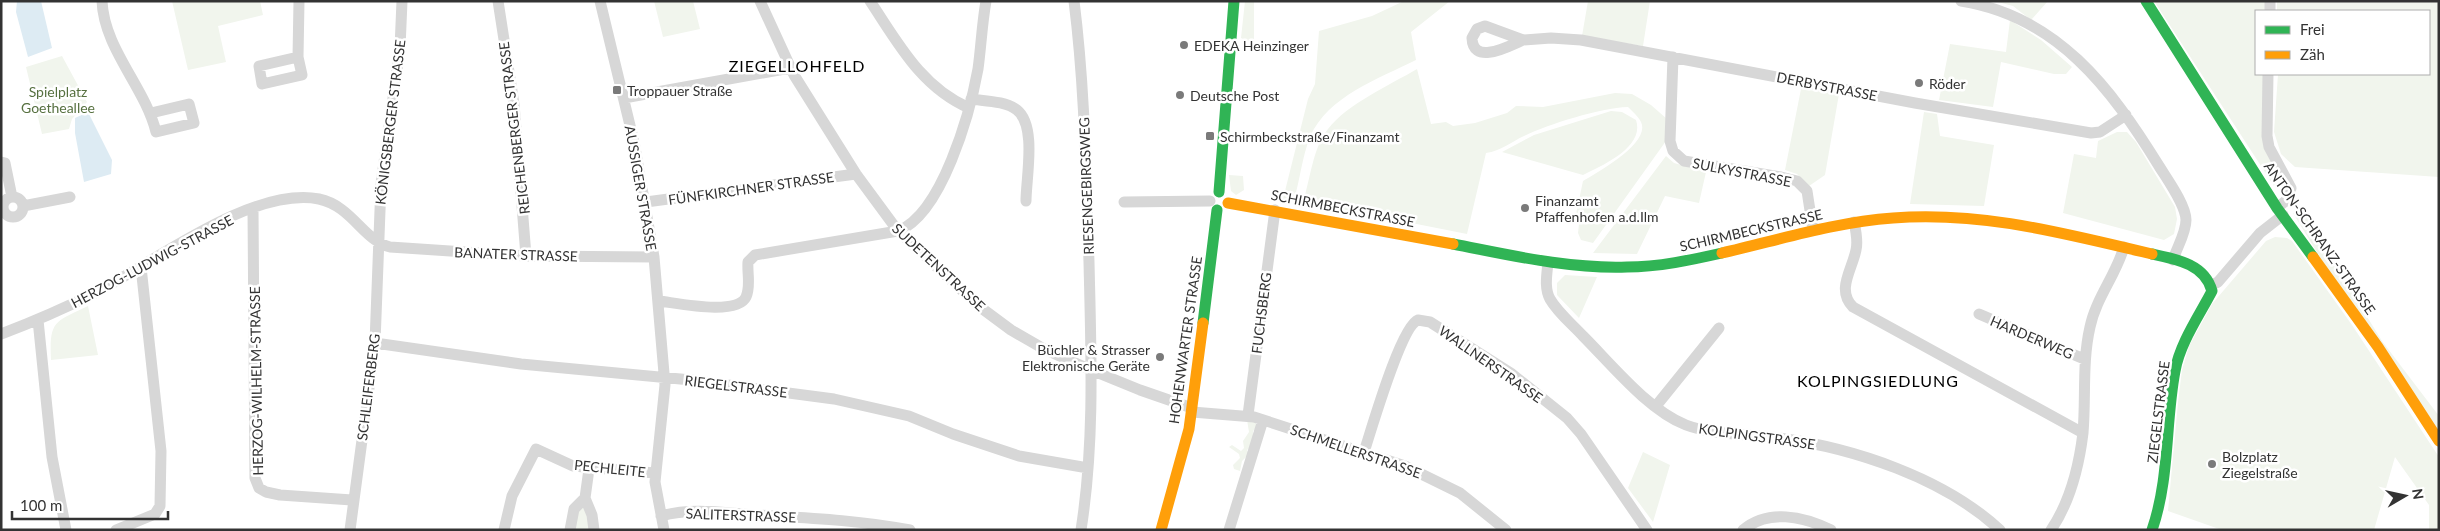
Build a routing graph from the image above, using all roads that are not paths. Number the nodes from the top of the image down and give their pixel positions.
1 (102, 1) edge
2 (299, 1) edge
3 (402, 1) edge
4 (498, 1) edge
5 (600, 1) edge
6 (760, 1) edge
7 (870, 1) edge
8 (986, 1) edge
9 (1074, 1) edge
10 (1234, 1) edge
11 (1960, 1) edge
12 (2146, 1) edge
13 (1965, 2) edge
14 (1522, 40) dead end
15 (298, 57) dead end
16 (1673, 57) junction
17 (790, 68) junction
18 (2268, 75) edge
19 (624, 98) junction
20 (970, 103) junction
21 (151, 113) dead end
22 (2126, 115) junction
23 (1, 162) edge
24 (856, 174) junction
25 (1219, 192) junction
26 (12, 197) junction
27 (70, 197) dead end
28 (1026, 201) dead end
29 (646, 202) junction
30 (1124, 202) dead end
31 (1228, 203) junction
32 (23, 206) junction
33 (1213, 206) junction
34 (253, 209) junction
35 (1275, 210) junction
36 (2280, 212) junction
37 (1854, 222) junction
38 (1813, 230) junction
39 (898, 231) junction
40 (380, 243) junction
41 (2124, 247) junction
42 (526, 256) junction
43 (654, 257) junction
44 (2173, 260) junction
45 (1548, 262) junction
46 (141, 267) junction
47 (2212, 284) junction
48 (659, 301) junction
49 (1979, 314) dead end
50 (38, 320) junction
51 (1719, 328) dead end
52 (1, 334) edge
53 (375, 344) junction
54 (2084, 359) junction
55 (1091, 370) junction
56 (665, 378) junction
57 (1656, 406) junction
58 (1192, 410) junction
59 (1248, 415) junction
60 (1263, 420) junction
61 (2083, 434) junction
62 (2439, 441) edge
63 (1364, 452) junction
64 (1088, 468) junction
65 (590, 469) junction
66 (655, 473) junction
67 (585, 498) junction
68 (352, 500) junction
69 (661, 516) junction
70 (66, 530) edge
71 (116, 530) edge
72 (350, 530) edge
73 (504, 530) edge
74 (570, 530) edge
75 (594, 530) edge
76 (664, 530) edge
77 (910, 530) edge
78 (1081, 530) edge
79 (1161, 530) edge
80 (1228, 530) edge
81 (1506, 530) edge
82 (1648, 530) edge
83 (1743, 530) edge
84 (1831, 530) edge
85 (2000, 530) edge
86 (2051, 530) edge
87 (2152, 530) edge

1 - 21 street
2 - 15 street
3 - 40 street, KÖNIGSBERGER STRASSE
4 - 42 street, REICHENBERGER STRASSE
5 - 19 street, AUSSIGER STRASSE
6 - 17 street, SUDETENSTRASSE
7 - 20 street
8 - 20 street
9 - 55 street, RIESENGEBIRGSWEG
10 - 25 street
11 - 13 street
12 - 36 street, ANTON-SCHRANZ-STRASSE
13 - 22 street
14 - 16 street, DERBYSTRASSE
16 - 22 street, DERBYSTRASSE
16 - 38 street, SULKYSTRASSE
17 - 19 street
17 - 24 street, SUDETENSTRASSE
18 - 36 street, ZIEGELSTRASSE
19 - 29 street, AUSSIGER STRASSE
20 - 28 street
20 - 39 street
22 - 44 street
23 - 26 street
24 - 29 street, FÜNFKIRCHNER STRASSE
24 - 39 street, SUDETENSTRASSE
25 - 31 street
25 - 33 street
26 - 32 street
26 - 32 street
27 - 32 street
29 - 43 street, AUSSIGER STRASSE
30 - 33 street
31 - 33 street
31 - 35 street, SCHIRMBECKSTRASSE
33 - 58 street, HOHENWARTER STRASSE
34 - 40 street, HERZOG-LUDWIG-STRASSE
34 - 46 street, HERZOG-LUDWIG-STRASSE
34 - 68 street, HERZOG-WILHELM-STRASSE
35 - 45 street, SCHIRMBECKSTRASSE
35 - 59 street, FUCHSBERG
36 - 47 street, ZIEGELSTRASSE
36 - 62 street, ANTON-SCHRANZ-STRASSE
37 - 38 street, SCHIRMBECKSTRASSE
37 - 41 street, SCHIRMBECKSTRASSE
37 - 61 street
38 - 45 street, SCHIRMBECKSTRASSE
39 - 48 street
39 - 55 street, SUDETENSTRASSE
40 - 42 street, BANATER STRASSE
40 - 53 street, SCHLEIFERBERG
41 - 44 street, SCHIRMBECKSTRASSE
41 - 54 street
42 - 43 street, BANATER STRASSE
43 - 48 street, AUSSIGER STRASSE
44 - 47 street, SCHIRMBECKSTRASSE
45 - 57 street, KOLPINGSTRASSE
46 - 50 street, HERZOG-LUDWIG-STRASSE
46 - 71 street
47 - 87 street, ZIEGELSTRASSE
48 - 56 street, AUSSIGER STRASSE
49 - 54 street, HARDERWEG
50 - 52 street, HERZOG-LUDWIG-STRASSE
50 - 70 street
51 - 57 street
53 - 56 street, RIEGELSTRASSE
53 - 68 street, SCHLEIFERBERG
54 - 61 street
55 - 58 street, SUDETENSTRASSE
55 - 64 street, RIESENGEBIRGSWEG
56 - 64 street, RIEGELSTRASSE
56 - 66 street, AUSSIGER STRASSE
57 - 85 street, KOLPINGSTRASSE
58 - 59 street, SCHMELLERSTRASSE
58 - 79 street, HOHENWARTER STRASSE
59 - 60 street, SCHMELLERSTRASSE
60 - 63 street, SCHMELLERSTRASSE
60 - 80 street
61 - 86 street
63 - 81 street, SCHMELLERSTRASSE
63 - 82 street, WALLNERSTRASSE
64 - 78 street, RIESENGEBIRGSWEG
65 - 66 street, PECHLEITE
65 - 67 street
65 - 73 street, PECHLEITE
66 - 69 street, AUSSIGER STRASSE
67 - 74 street
67 - 75 street
68 - 72 street, SCHLEIFERBERG
69 - 76 street, AUSSIGER STRASSE
69 - 77 street, SALITERSTRASSE
83 - 84 street

